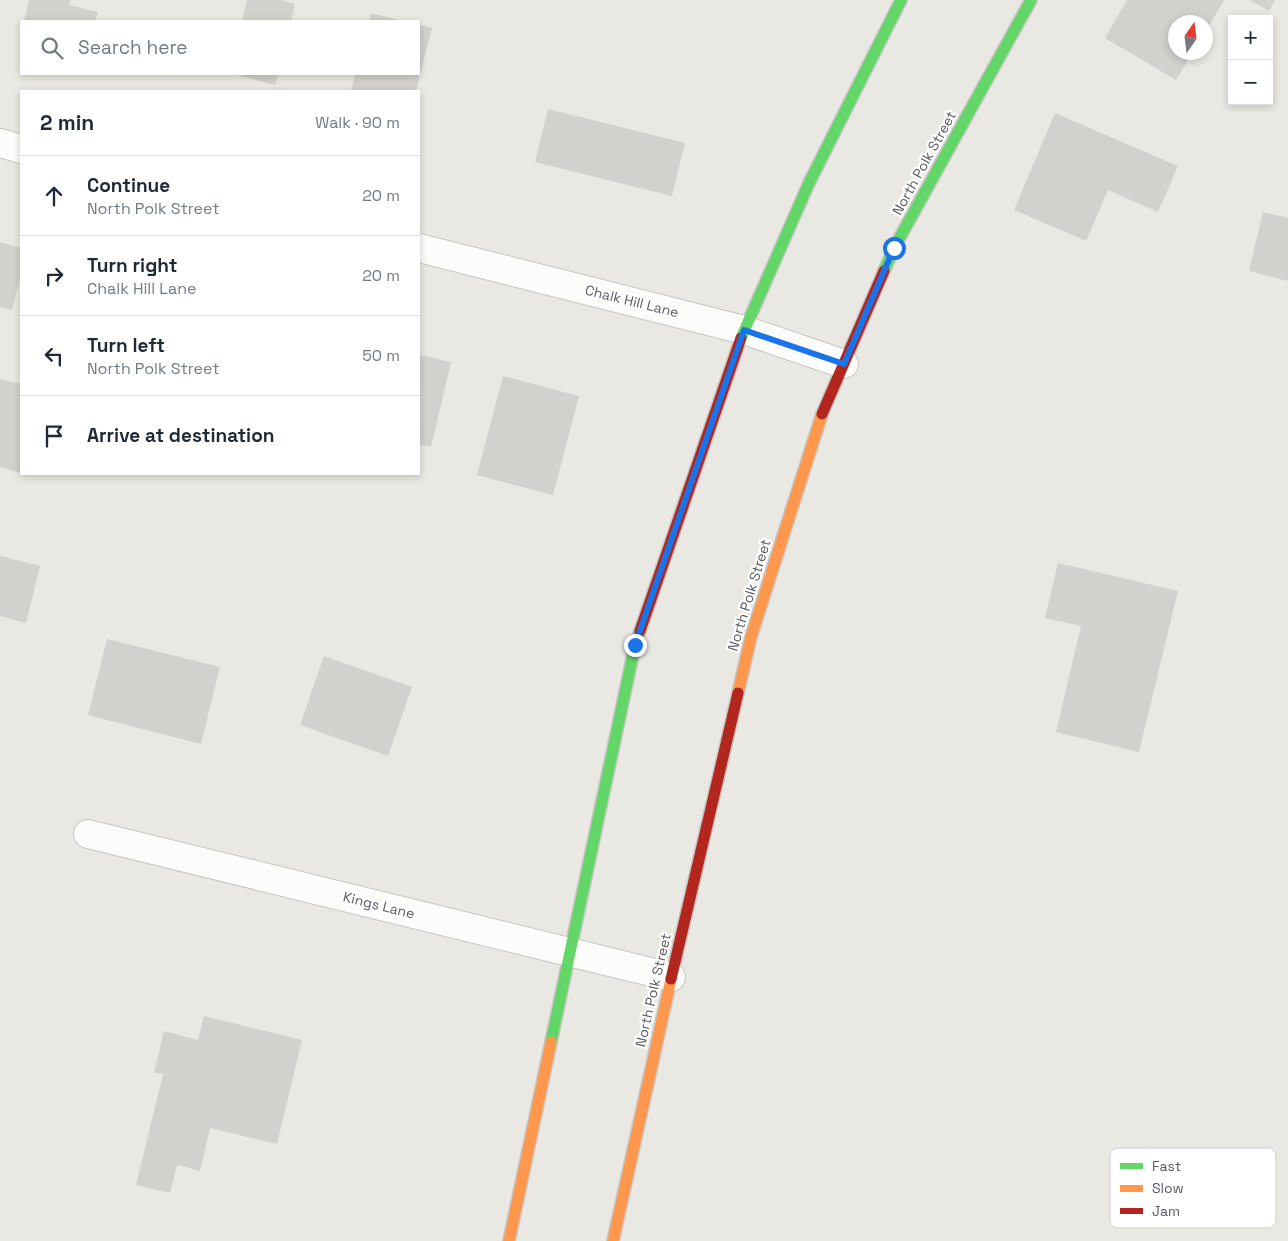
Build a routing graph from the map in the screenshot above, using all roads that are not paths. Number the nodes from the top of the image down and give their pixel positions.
1 (901, 0) edge
2 (1031, 0) edge
3 (0, 144) edge
4 (20, 149) edge
5 (420, 248) edge
6 (744, 330) junction
7 (844, 364) junction
8 (88, 834) dead end
9 (569, 952) junction
10 (671, 977) junction
11 (509, 1241) edge
12 (612, 1241) edge

1 - 6 main road
2 - 7 main road, North Polk Street
3 - 4 street
5 - 6 street, Chalk Hill Lane
6 - 7 street, Chalk Hill Lane
6 - 9 main road
7 - 10 main road, North Polk Street
8 - 9 street, Kings Lane
9 - 10 street, Kings Lane
9 - 11 main road
10 - 12 main road, North Polk Street

